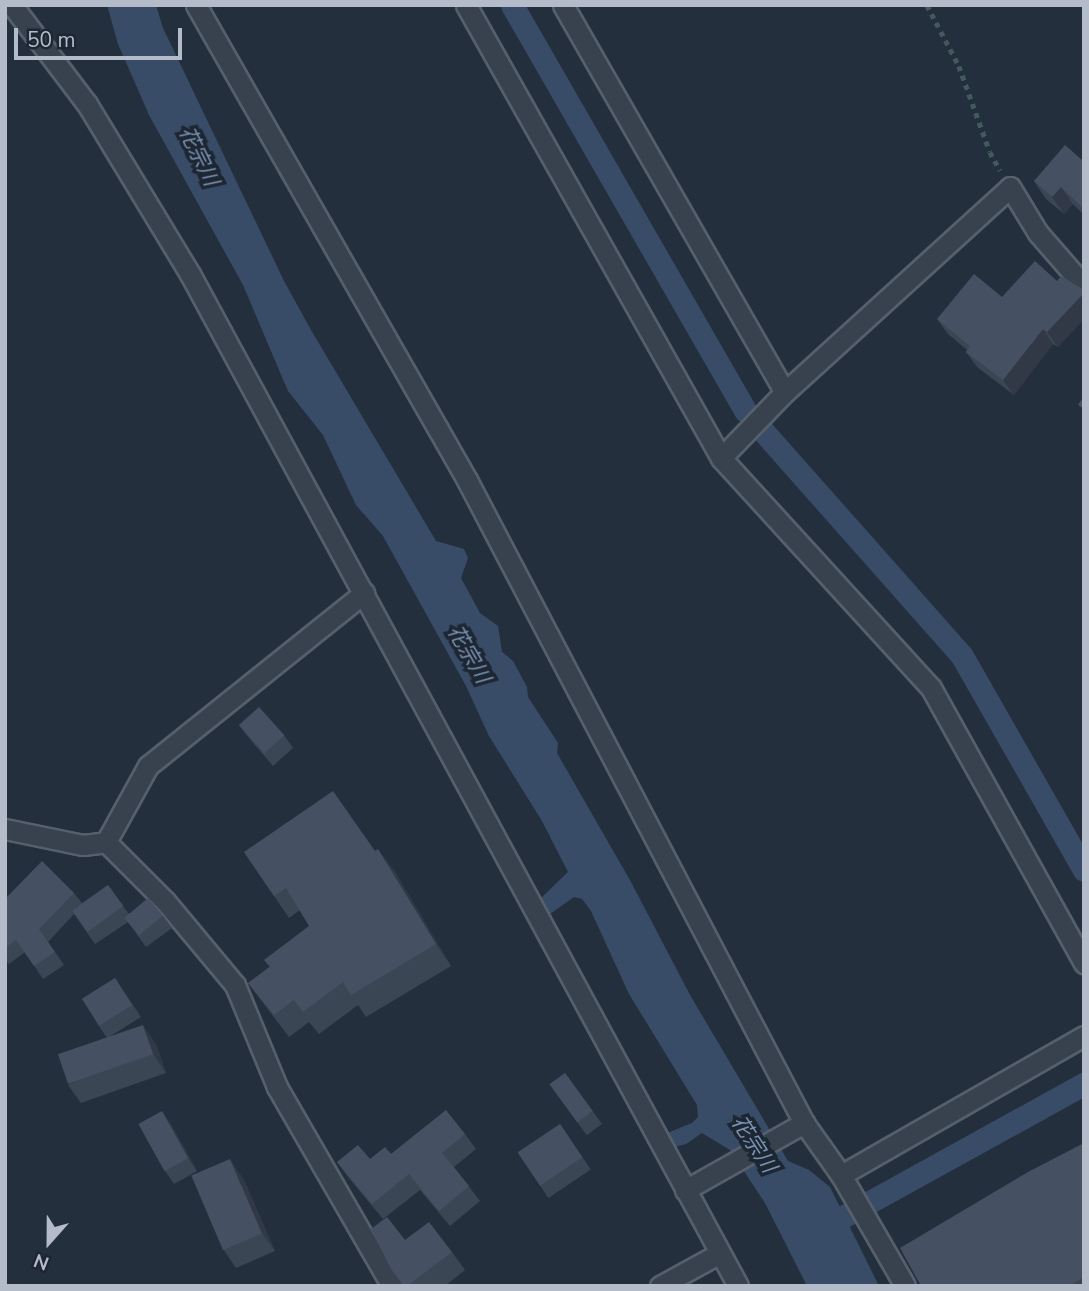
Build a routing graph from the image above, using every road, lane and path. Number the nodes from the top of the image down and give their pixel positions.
1 (12, 5) edge
2 (195, 5) edge
3 (466, 5) edge
4 (563, 5) edge
5 (926, 5) edge
6 (1010, 187) junction
7 (1084, 286) edge
8 (785, 392) junction
9 (721, 458) junction
10 (364, 593) junction
11 (5, 829) edge
12 (106, 842) junction
13 (1084, 962) edge
14 (1084, 1037) edge
15 (796, 1127) junction
16 (841, 1175) junction
17 (694, 1185) junction
18 (720, 1253) junction
19 (392, 1286) edge
20 (660, 1286) edge
21 (738, 1286) edge
22 (905, 1286) edge

1 - 10 street
2 - 15 street
3 - 9 street
4 - 8 street
5 - 6 path
6 - 7 street
6 - 8 street
8 - 9 street
9 - 13 street
10 - 12 street
10 - 17 street
11 - 12 street
12 - 19 street
14 - 16 street
15 - 16 street
15 - 17 street
16 - 22 street
17 - 18 street
18 - 20 street
18 - 21 street

